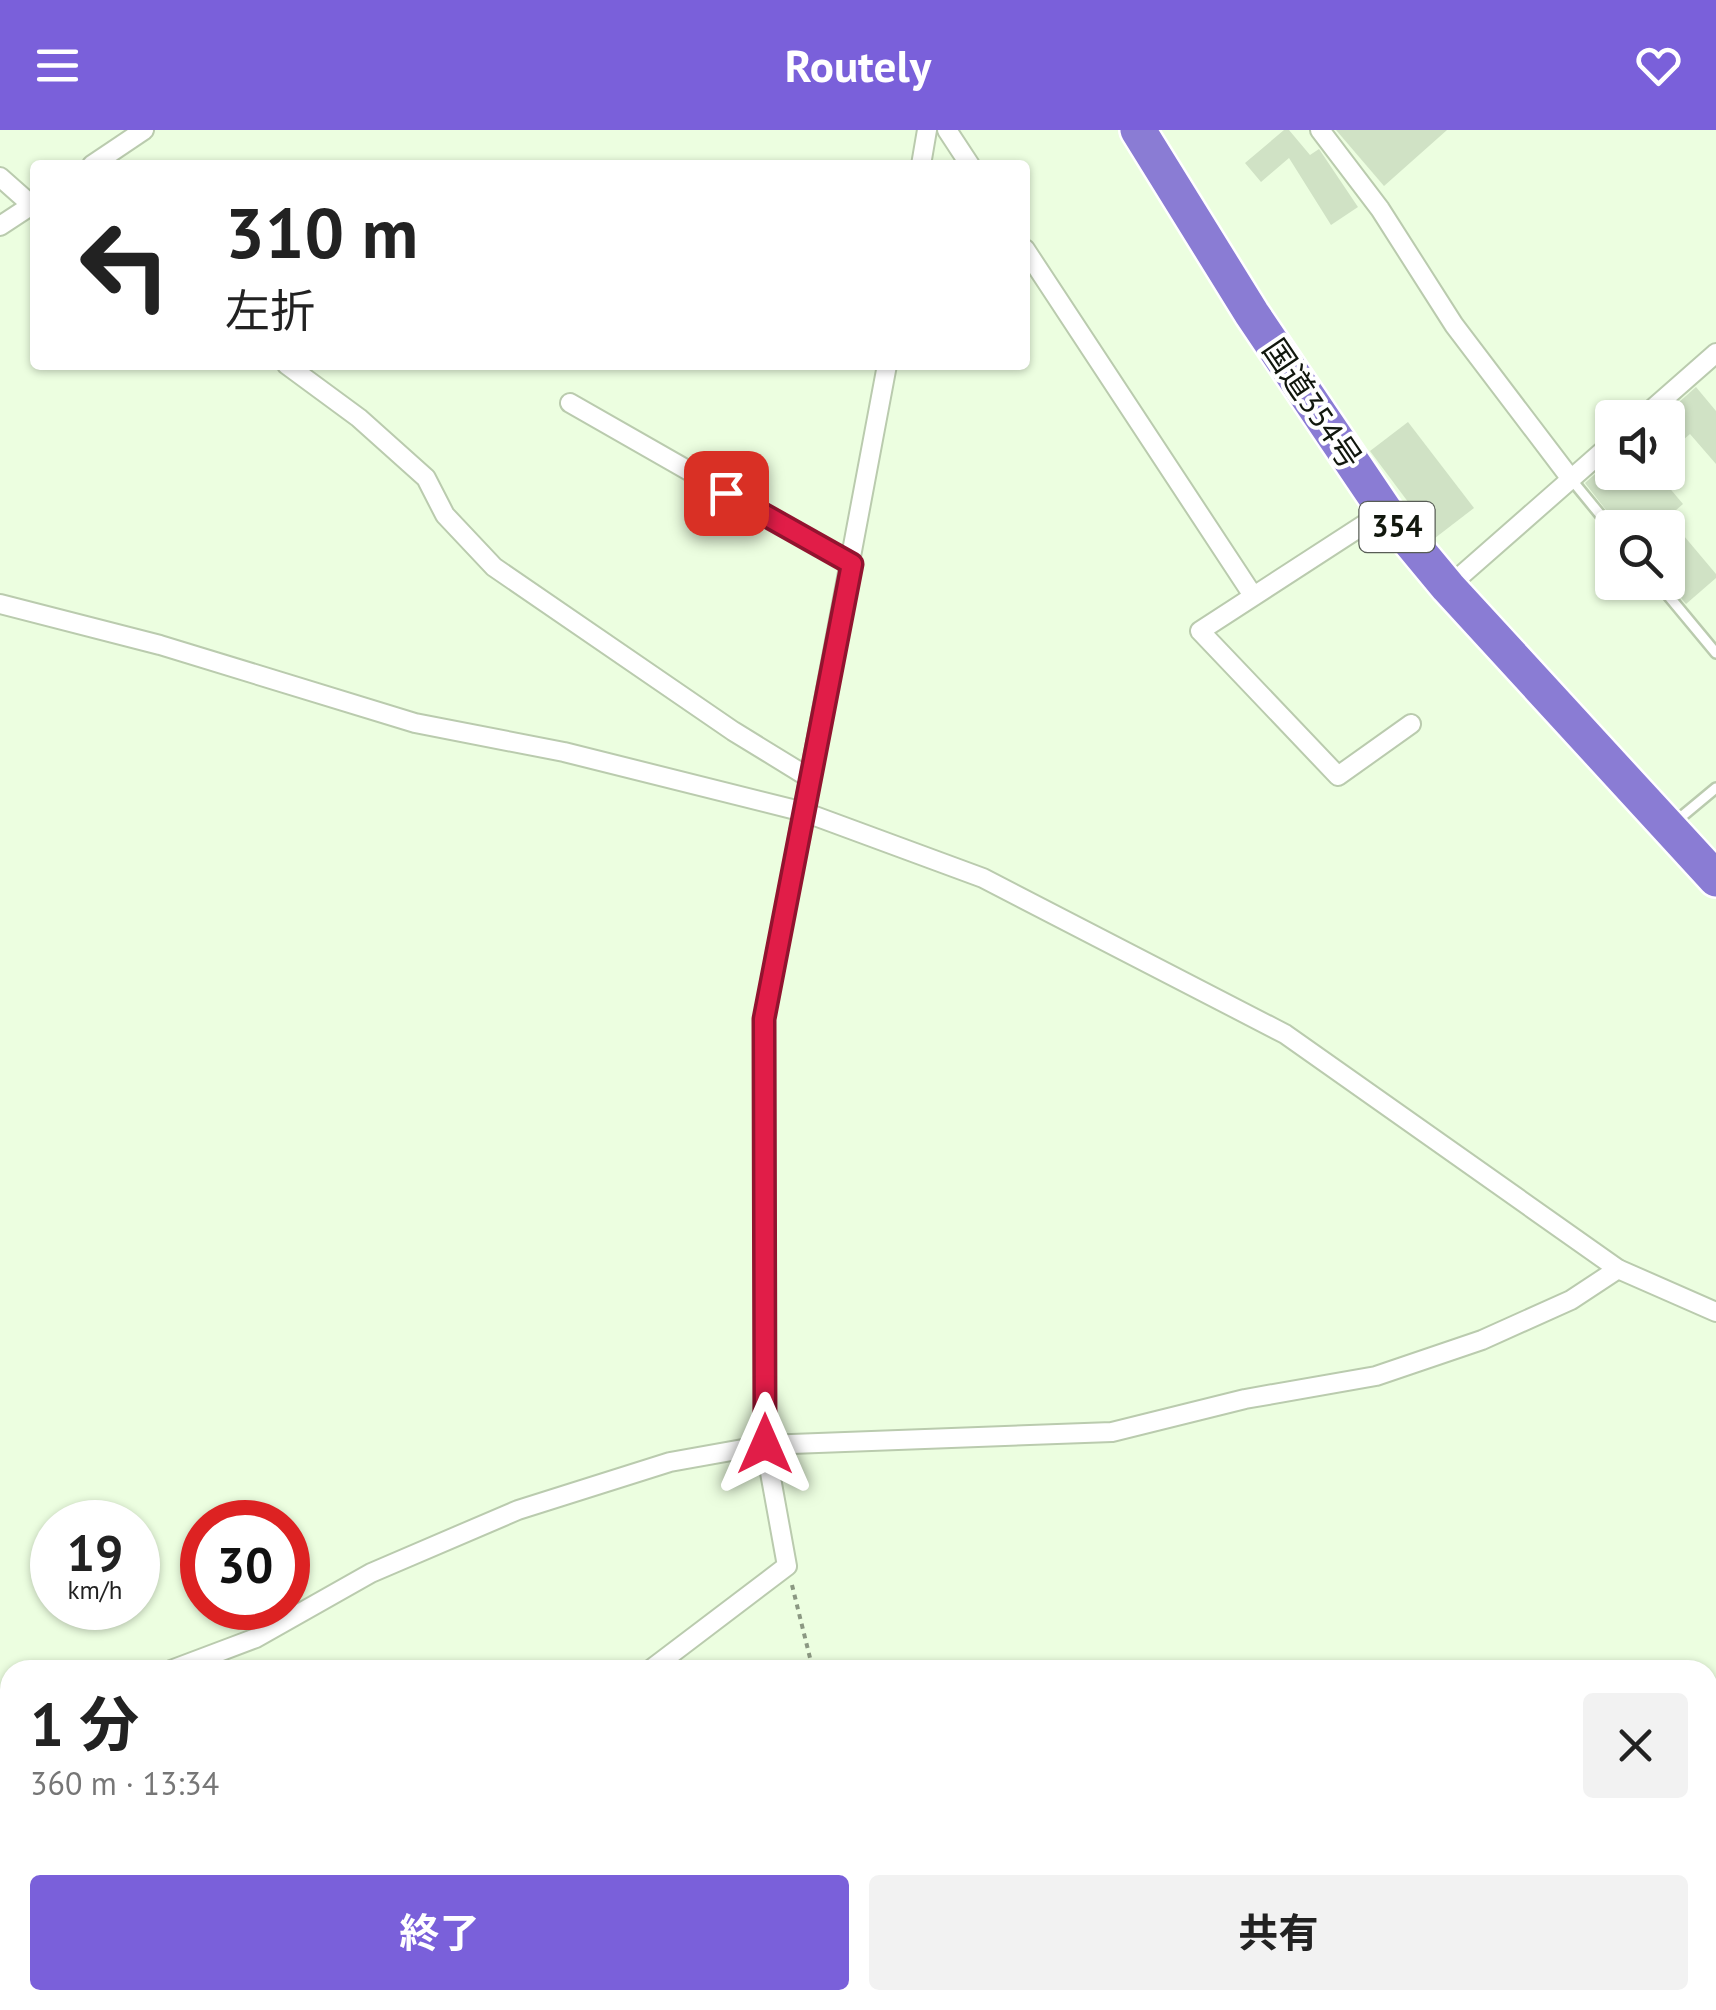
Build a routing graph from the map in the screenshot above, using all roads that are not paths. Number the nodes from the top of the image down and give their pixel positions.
1 (144, 130) edge
2 (927, 130) edge
3 (946, 130) edge
4 (1138, 130) edge
5 (1320, 130) edge
6 (99, 160) edge
7 (922, 160) edge
8 (967, 160) edge
9 (0, 177) edge
10 (30, 203) edge
11 (30, 208) edge
12 (0, 226) edge
13 (1030, 257) edge
14 (1716, 353) edge
15 (294, 370) edge
16 (885, 370) edge
17 (1662, 400) edge
18 (570, 403) dead end
19 (1595, 458) edge
20 (1571, 480) junction
21 (1596, 510) edge
22 (1385, 512) junction
23 (852, 564) junction
24 (1448, 587) junction
25 (1252, 594) junction
26 (1672, 600) edge
27 (0, 604) edge
28 (1716, 653) edge
29 (1411, 724) dead end
30 (808, 777) junction
31 (1716, 788) edge
32 (804, 812) junction
33 (1668, 826) junction
34 (1716, 879) edge
35 (1618, 1270) junction
36 (1716, 1312) edge
37 (765, 1444) junction
38 (198, 1660) edge
39 (663, 1660) edge

1 - 6 street
2 - 7 street
3 - 8 street
4 - 22 highway, 国道354号 / 354
5 - 20 street
9 - 10 street
11 - 12 street
13 - 25 street
14 - 17 street
15 - 30 street
16 - 23 street
18 - 23 street
19 - 20 street
20 - 21 lane
20 - 24 street
22 - 24 highway, 国道354号 / 354
22 - 25 street
23 - 30 street
24 - 33 highway, 国道354号 / 354
25 - 29 street
26 - 28 lane
27 - 32 street
30 - 32 street
31 - 33 lane
32 - 35 street
32 - 37 street
33 - 34 highway, 国道354号 / 354
35 - 36 street
35 - 37 street
37 - 38 street
37 - 39 street

